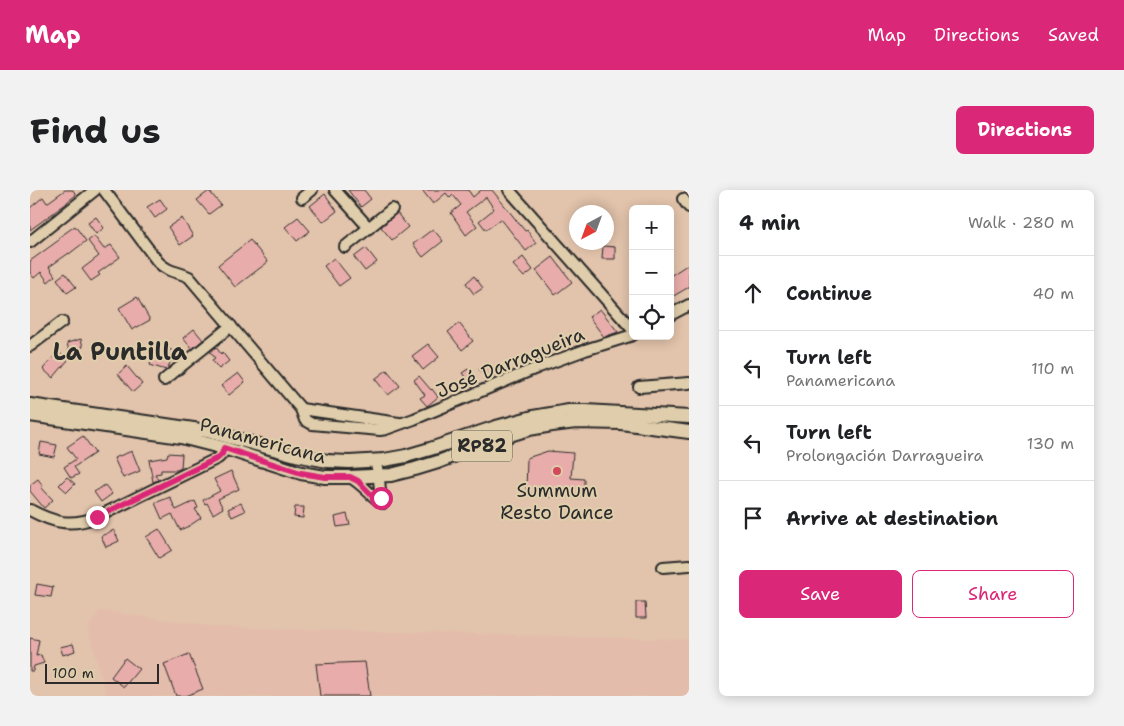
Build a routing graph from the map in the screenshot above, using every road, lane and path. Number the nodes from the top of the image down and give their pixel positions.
1 (95, 190) edge
2 (104, 190) edge
3 (335, 190) edge
4 (509, 190) edge
5 (392, 209) dead end
6 (368, 228) junction
7 (30, 242) edge
8 (345, 247) dead end
9 (689, 305) edge
10 (674, 313) edge
11 (62, 322) dead end
12 (629, 325) edge
13 (231, 326) junction
14 (629, 336) edge
15 (30, 346) edge
16 (164, 380) dead end
17 (689, 383) edge
18 (639, 387) dead end
19 (30, 405) edge
20 (30, 415) edge
21 (689, 418) edge
22 (689, 432) edge
23 (224, 448) junction
24 (374, 460) junction
25 (380, 476) junction
26 (350, 477) junction
27 (30, 510) edge
28 (689, 566) edge
29 (663, 567) dead end

1 - 7 street
2 - 13 street, José Darragueira
3 - 6 street
4 - 12 street
5 - 6 street
6 - 8 street
9 - 10 street
11 - 15 street
13 - 14 street, José Darragueira
13 - 16 street
17 - 18 street
19 - 24 main road, Panamericana / RP82
20 - 23 main road, Panamericana / RP82
21 - 24 main road, Panamericana / RP82
22 - 25 main road, Panamericana / RP82
23 - 26 main road, Panamericana / RP82
23 - 27 street
24 - 25 street
25 - 26 main road, Panamericana / RP82
25 - 26 street
28 - 29 street

